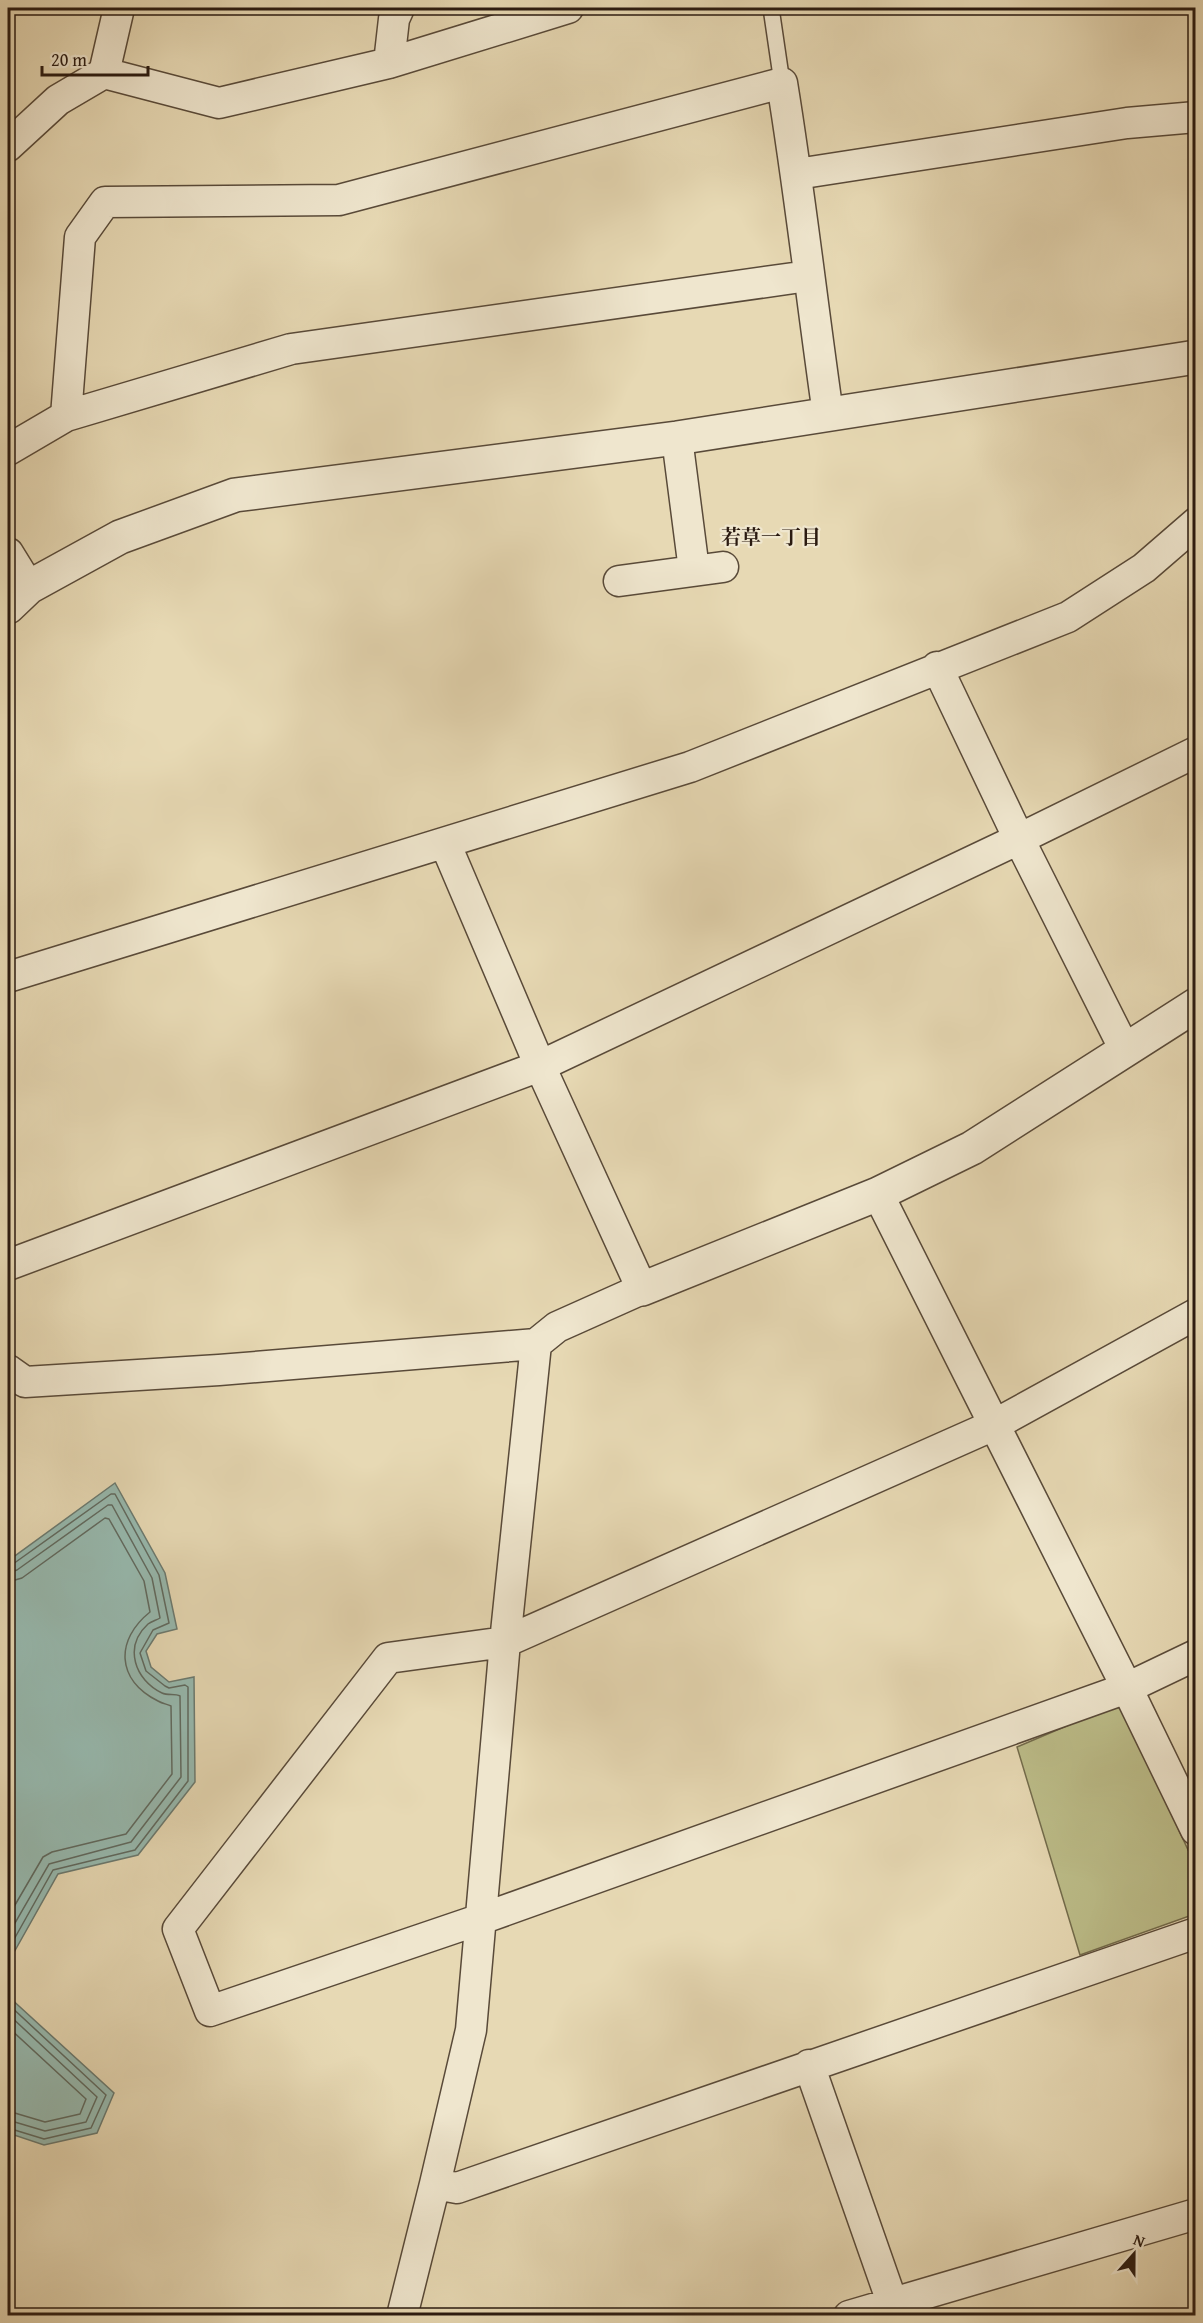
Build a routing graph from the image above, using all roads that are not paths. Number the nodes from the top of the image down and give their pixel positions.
1 (119, 8) edge
2 (399, 8) edge
3 (568, 8) edge
4 (771, 8) edge
5 (389, 63) junction
6 (104, 73) junction
7 (782, 83) junction
8 (1196, 117) edge
9 (8, 146) edge
10 (797, 174) junction
11 (808, 276) junction
12 (1196, 357) edge
13 (828, 414) junction
14 (66, 416) junction
15 (677, 438) junction
16 (8, 450) edge
17 (1196, 523) edge
18 (8, 553) edge
19 (619, 581) dead end
20 (18, 597) edge
21 (937, 667) junction
22 (1196, 752) edge
23 (1019, 839) junction
24 (445, 843) junction
25 (8, 977) edge
26 (1196, 1005) edge
27 (1125, 1050) junction
28 (540, 1066) junction
29 (878, 1194) junction
30 (8, 1265) edge
31 (642, 1289) junction
32 (1196, 1314) edge
33 (536, 1344) junction
34 (8, 1370) edge
35 (994, 1425) junction
36 (505, 1642) junction
37 (1196, 1655) edge
38 (1127, 1688) junction
39 (1196, 1830) edge
40 (481, 1919) junction
41 (1196, 1933) edge
42 (809, 2065) junction
43 (435, 2184) junction
44 (1195, 2216) edge
45 (892, 2302) junction
46 (402, 2316) edge
47 (849, 2316) edge

1 - 6 street
2 - 5 street
3 - 5 street
4 - 7 lane
5 - 6 street
6 - 9 street
7 - 10 street
7 - 14 street
8 - 10 street
10 - 11 street
11 - 13 street
11 - 14 street
12 - 13 street
13 - 15 street
14 - 16 street
15 - 19 street
15 - 20 street
17 - 21 street
18 - 20 street
21 - 23 street
21 - 24 street
22 - 23 street
23 - 27 street
23 - 28 street
24 - 25 street
24 - 28 street
26 - 27 street
27 - 29 street
28 - 30 street
28 - 31 street
29 - 31 street
29 - 35 street
31 - 33 street
32 - 35 street
33 - 34 street
33 - 36 street
35 - 36 street
35 - 38 street
36 - 40 street
36 - 40 street
37 - 38 street
38 - 39 street
38 - 40 street
40 - 43 street
41 - 42 street
42 - 43 street
42 - 45 street
43 - 46 street
44 - 45 street
45 - 47 street

